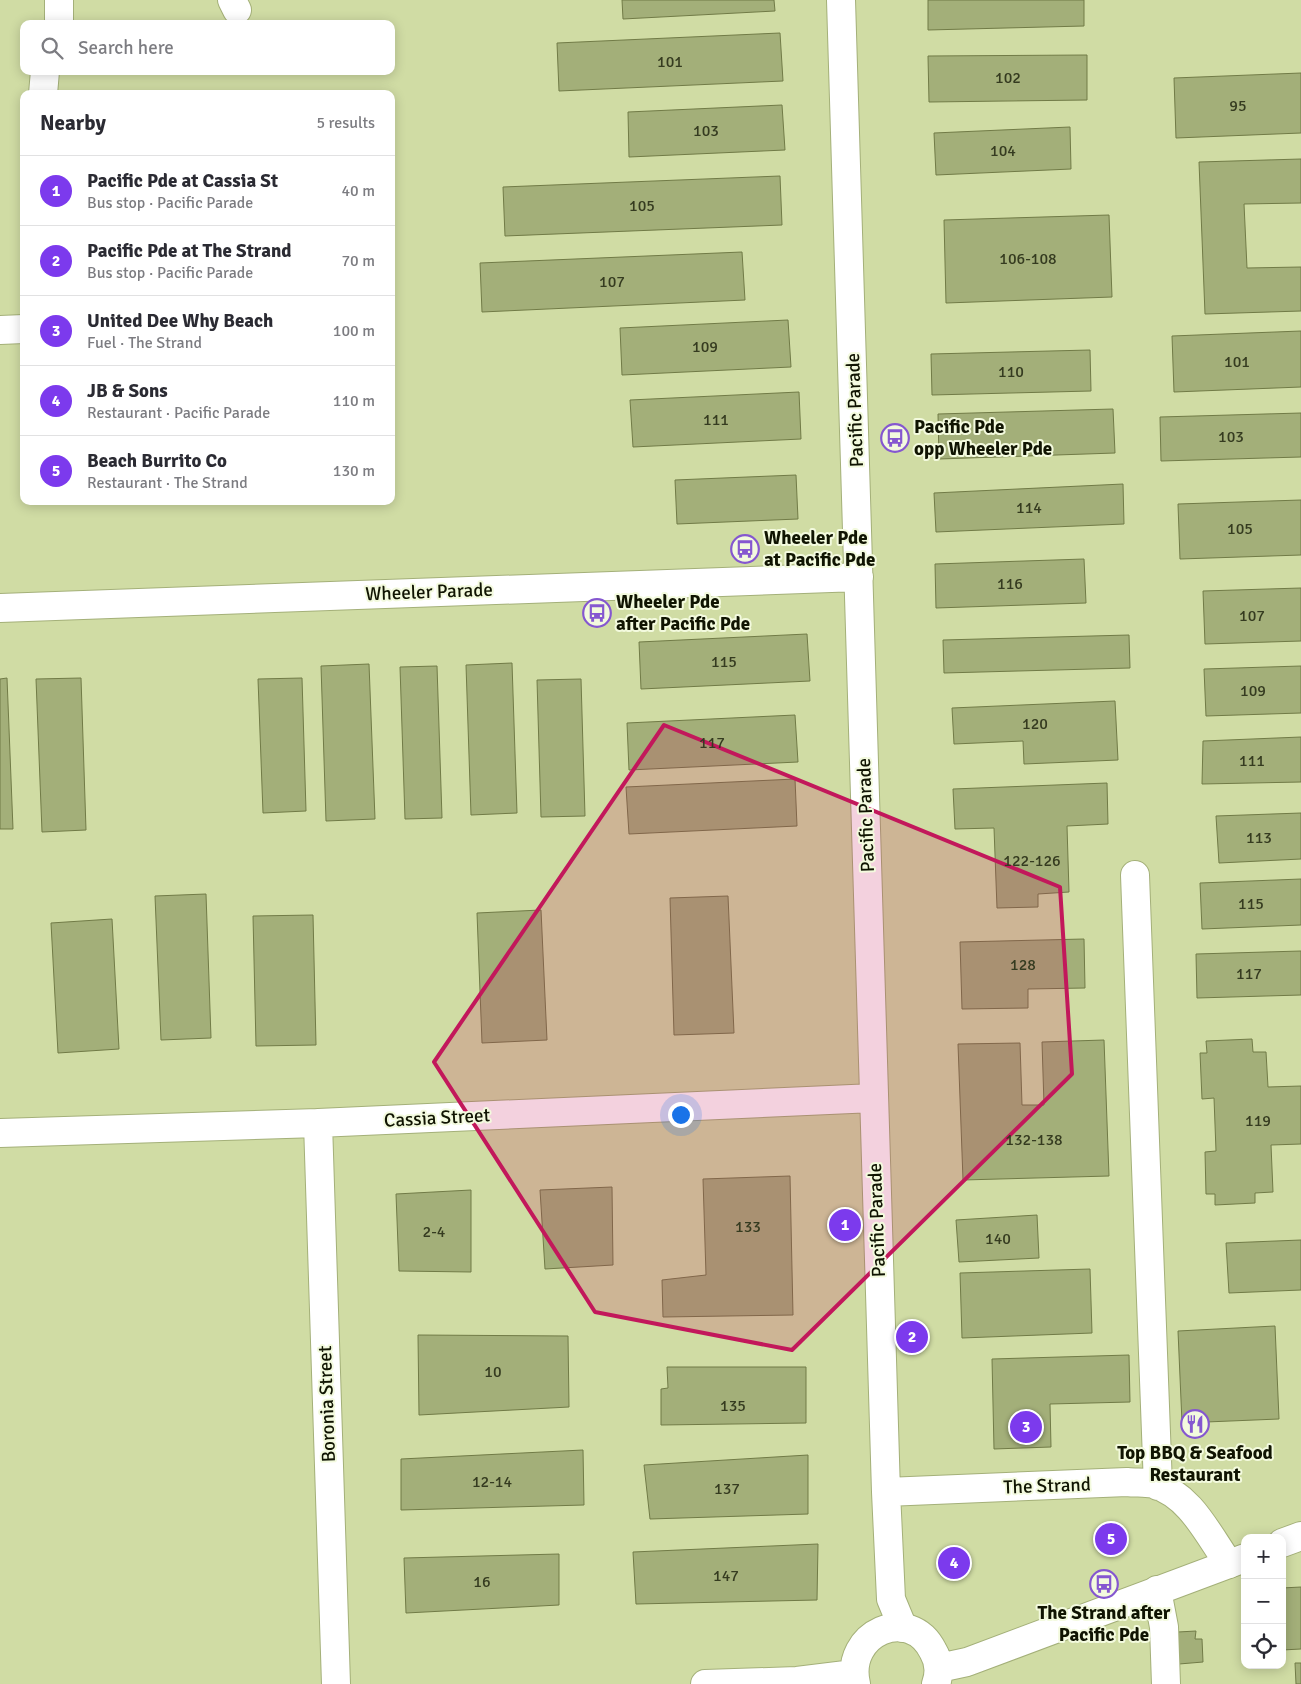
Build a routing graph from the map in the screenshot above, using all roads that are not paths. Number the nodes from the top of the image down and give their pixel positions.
1 (59, 0) edge
2 (841, 0) edge
3 (59, 20) edge
4 (45, 75) edge
5 (43, 90) edge
6 (0, 330) edge
7 (20, 330) edge
8 (859, 577) junction
9 (0, 608) edge
10 (1135, 875) dead end
11 (874, 1098) junction
12 (318, 1123) junction
13 (0, 1133) edge
14 (1158, 1486) junction
15 (886, 1492) junction
16 (1301, 1536) edge
17 (1286, 1542) edge
18 (1237, 1561) edge
19 (1157, 1590) junction
20 (903, 1628) junction
21 (937, 1676) edge
22 (855, 1679) edge
23 (336, 1684) edge
24 (705, 1684) edge
25 (1166, 1684) edge

1 - 3 street
2 - 8 street, Pacific Parade
4 - 5 street
6 - 7 street
8 - 9 street, Wheeler Parade
8 - 11 street, Pacific Parade
10 - 14 street
11 - 12 street, Cassia Street
11 - 15 street, Pacific Parade
12 - 13 street, Cassia Street
12 - 23 street, Boronia Street
14 - 15 street, The Strand
14 - 18 street, The Strand
15 - 20 street, Pacific Parade
16 - 17 street
18 - 19 street
19 - 21 street
19 - 25 street
20 - 21 street
20 - 22 street
22 - 24 street

